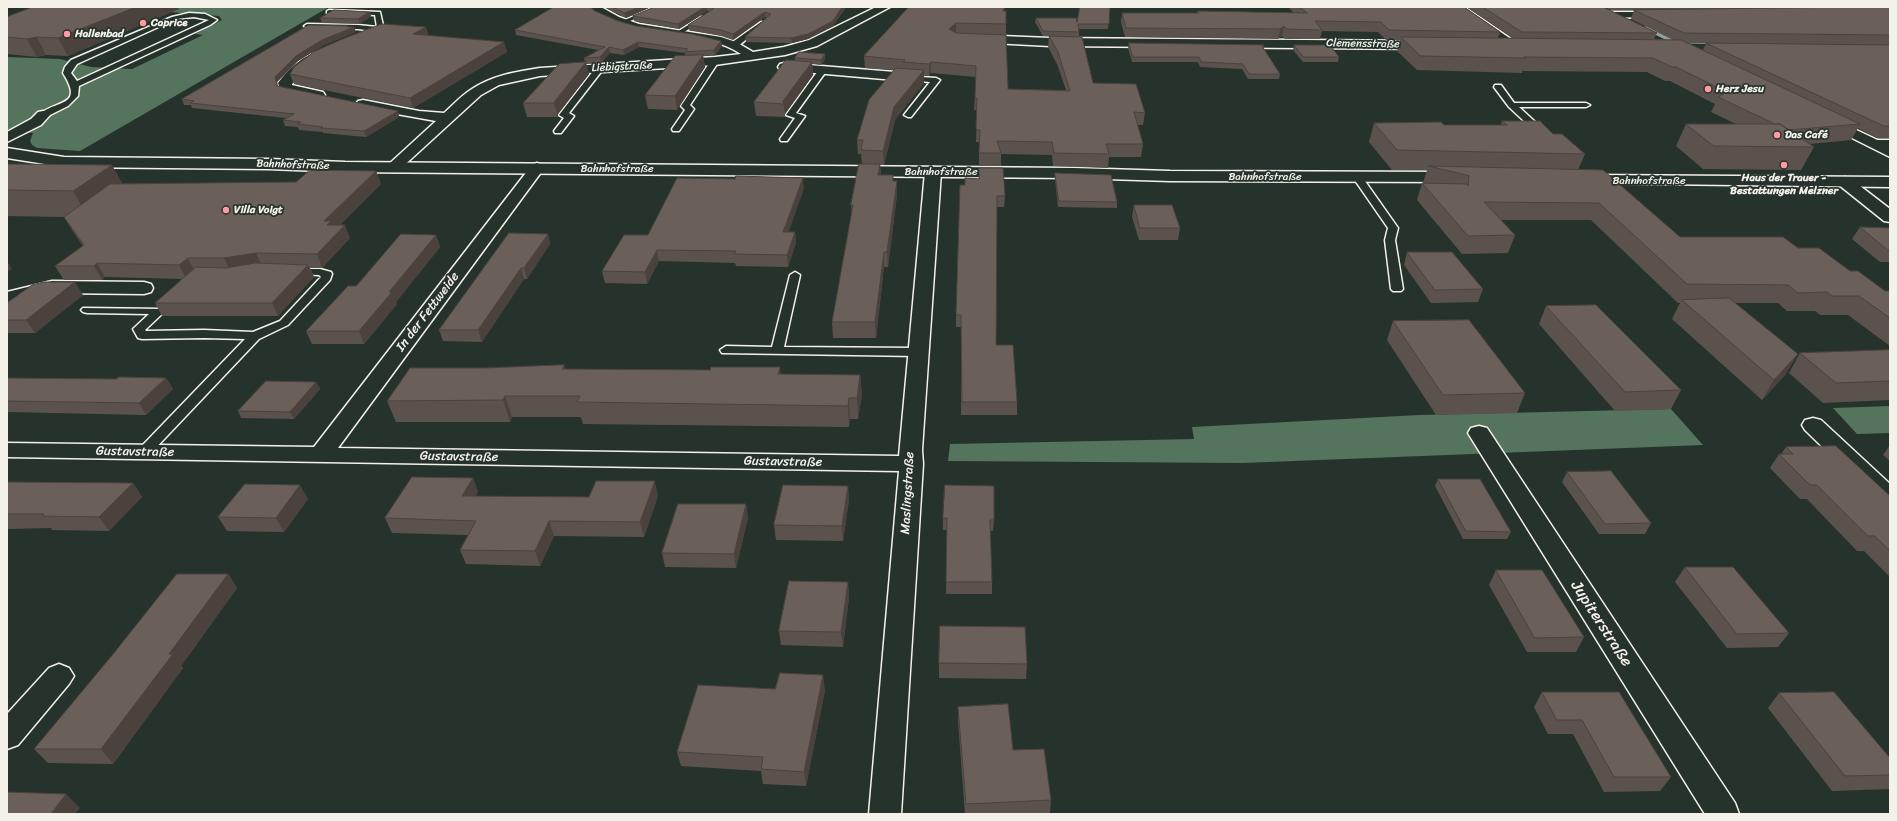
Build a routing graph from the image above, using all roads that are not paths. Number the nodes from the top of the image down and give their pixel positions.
1 (594, 7) edge
2 (661, 7) edge
3 (884, 7) edge
4 (1456, 7) edge
5 (329, 12) edge
6 (710, 13) edge
7 (1675, 14) edge
8 (767, 19) edge
9 (623, 22) junction
10 (307, 26) edge
11 (1635, 28) edge
12 (381, 30) junction
13 (679, 33) junction
14 (964, 39) edge
15 (352, 40) edge
16 (1654, 42) edge
17 (734, 45) junction
18 (1444, 45) edge
19 (1491, 46) edge
20 (1515, 46) junction
21 (1530, 46) edge
22 (1676, 47) junction
23 (1750, 48) edge
24 (324, 52) edge
25 (752, 57) junction
26 (715, 61) junction
27 (1704, 61) edge
28 (600, 68) junction
29 (823, 70) junction
30 (896, 76) joint
31 (75, 85) junction
32 (1498, 87) dead end
33 (327, 97) edge
34 (350, 102) edge
35 (1512, 105) junction
36 (1586, 106) dead end
37 (1814, 114) edge
38 (43, 115) junction
39 (908, 115) dead end
40 (447, 118) junction
41 (7, 129) edge
42 (676, 129) dead end
43 (558, 131) dead end
44 (1546, 137) edge
45 (7, 138) edge
46 (784, 139) dead end
47 (1874, 143) junction
48 (1890, 143) edge
49 (1890, 152) edge
50 (7, 153) edge
51 (64, 162) junction
52 (7, 167) edge
53 (394, 167) junction
54 (537, 168) junction
55 (933, 172) junction
56 (1357, 176) junction
57 (1579, 176) edge
58 (1467, 177) edge
59 (1845, 182) junction
60 (1890, 182) edge
61 (1890, 217) edge
62 (283, 272) edge
63 (795, 275) dead end
64 (144, 288) dead end
65 (1397, 289) dead end
66 (7, 298) edge
67 (87, 310) dead end
68 (255, 336) junction
69 (726, 350) dead end
70 (776, 351) junction
71 (918, 352) junction
72 (1813, 425) dead end
73 (1479, 433) dead end
74 (7, 450) edge
75 (144, 452) junction
76 (320, 455) junction
77 (911, 464) junction
78 (1890, 498) edge
79 (58, 676) dead end
80 (7, 736) edge
81 (884, 814) edge
82 (1723, 814) edge

1 - 9 street
2 - 9 lane
3 - 25 street, Liebigstraße
4 - 20 street
5 - 12 lane
6 - 13 lane
7 - 11 street
8 - 17 lane
9 - 13 street
10 - 12 lane
12 - 15 street
13 - 17 street
14 - 18 street, Clemensstraße
16 - 22 street
17 - 25 street
19 - 20 street
20 - 21 street
22 - 23 street
22 - 27 street
24 - 33 street
25 - 26 street, Liebigstraße
26 - 28 street, Liebigstraße
26 - 29 street, Liebigstraße
26 - 42 lane
28 - 40 street, Liebigstraße
28 - 43 lane
29 - 30 street, Liebigstraße
29 - 46 lane
30 - 39 lane
31 - 31 lane
31 - 38 lane
32 - 35 lane
34 - 40 street
35 - 36 lane
35 - 44 lane
37 - 47 street
38 - 41 street
38 - 45 street
40 - 53 street, Liebigstraße
47 - 48 lane
47 - 49 street
50 - 51 street, Bahnhofstraße
51 - 52 street, Bahnhofstraße
51 - 53 street, Bahnhofstraße
53 - 54 street, Bahnhofstraße
54 - 55 street, Bahnhofstraße
54 - 76 street, In der Fettweide
55 - 56 street, Bahnhofstraße
55 - 71 street, Maslingstraße
56 - 58 street, Bahnhofstraße
56 - 65 lane
57 - 59 street, Bahnhofstraße
59 - 60 street, Bahnhofstraße
59 - 61 street
62 - 68 lane
63 - 70 lane
64 - 66 street
67 - 68 lane
68 - 75 lane
69 - 70 lane
70 - 71 lane
71 - 77 street, Maslingstraße
72 - 78 street
73 - 82 street, Jupiterstraße
74 - 75 street, Gustavstraße
75 - 76 street, Gustavstraße
76 - 77 street, Gustavstraße
77 - 81 street, Maslingstraße
79 - 80 street

